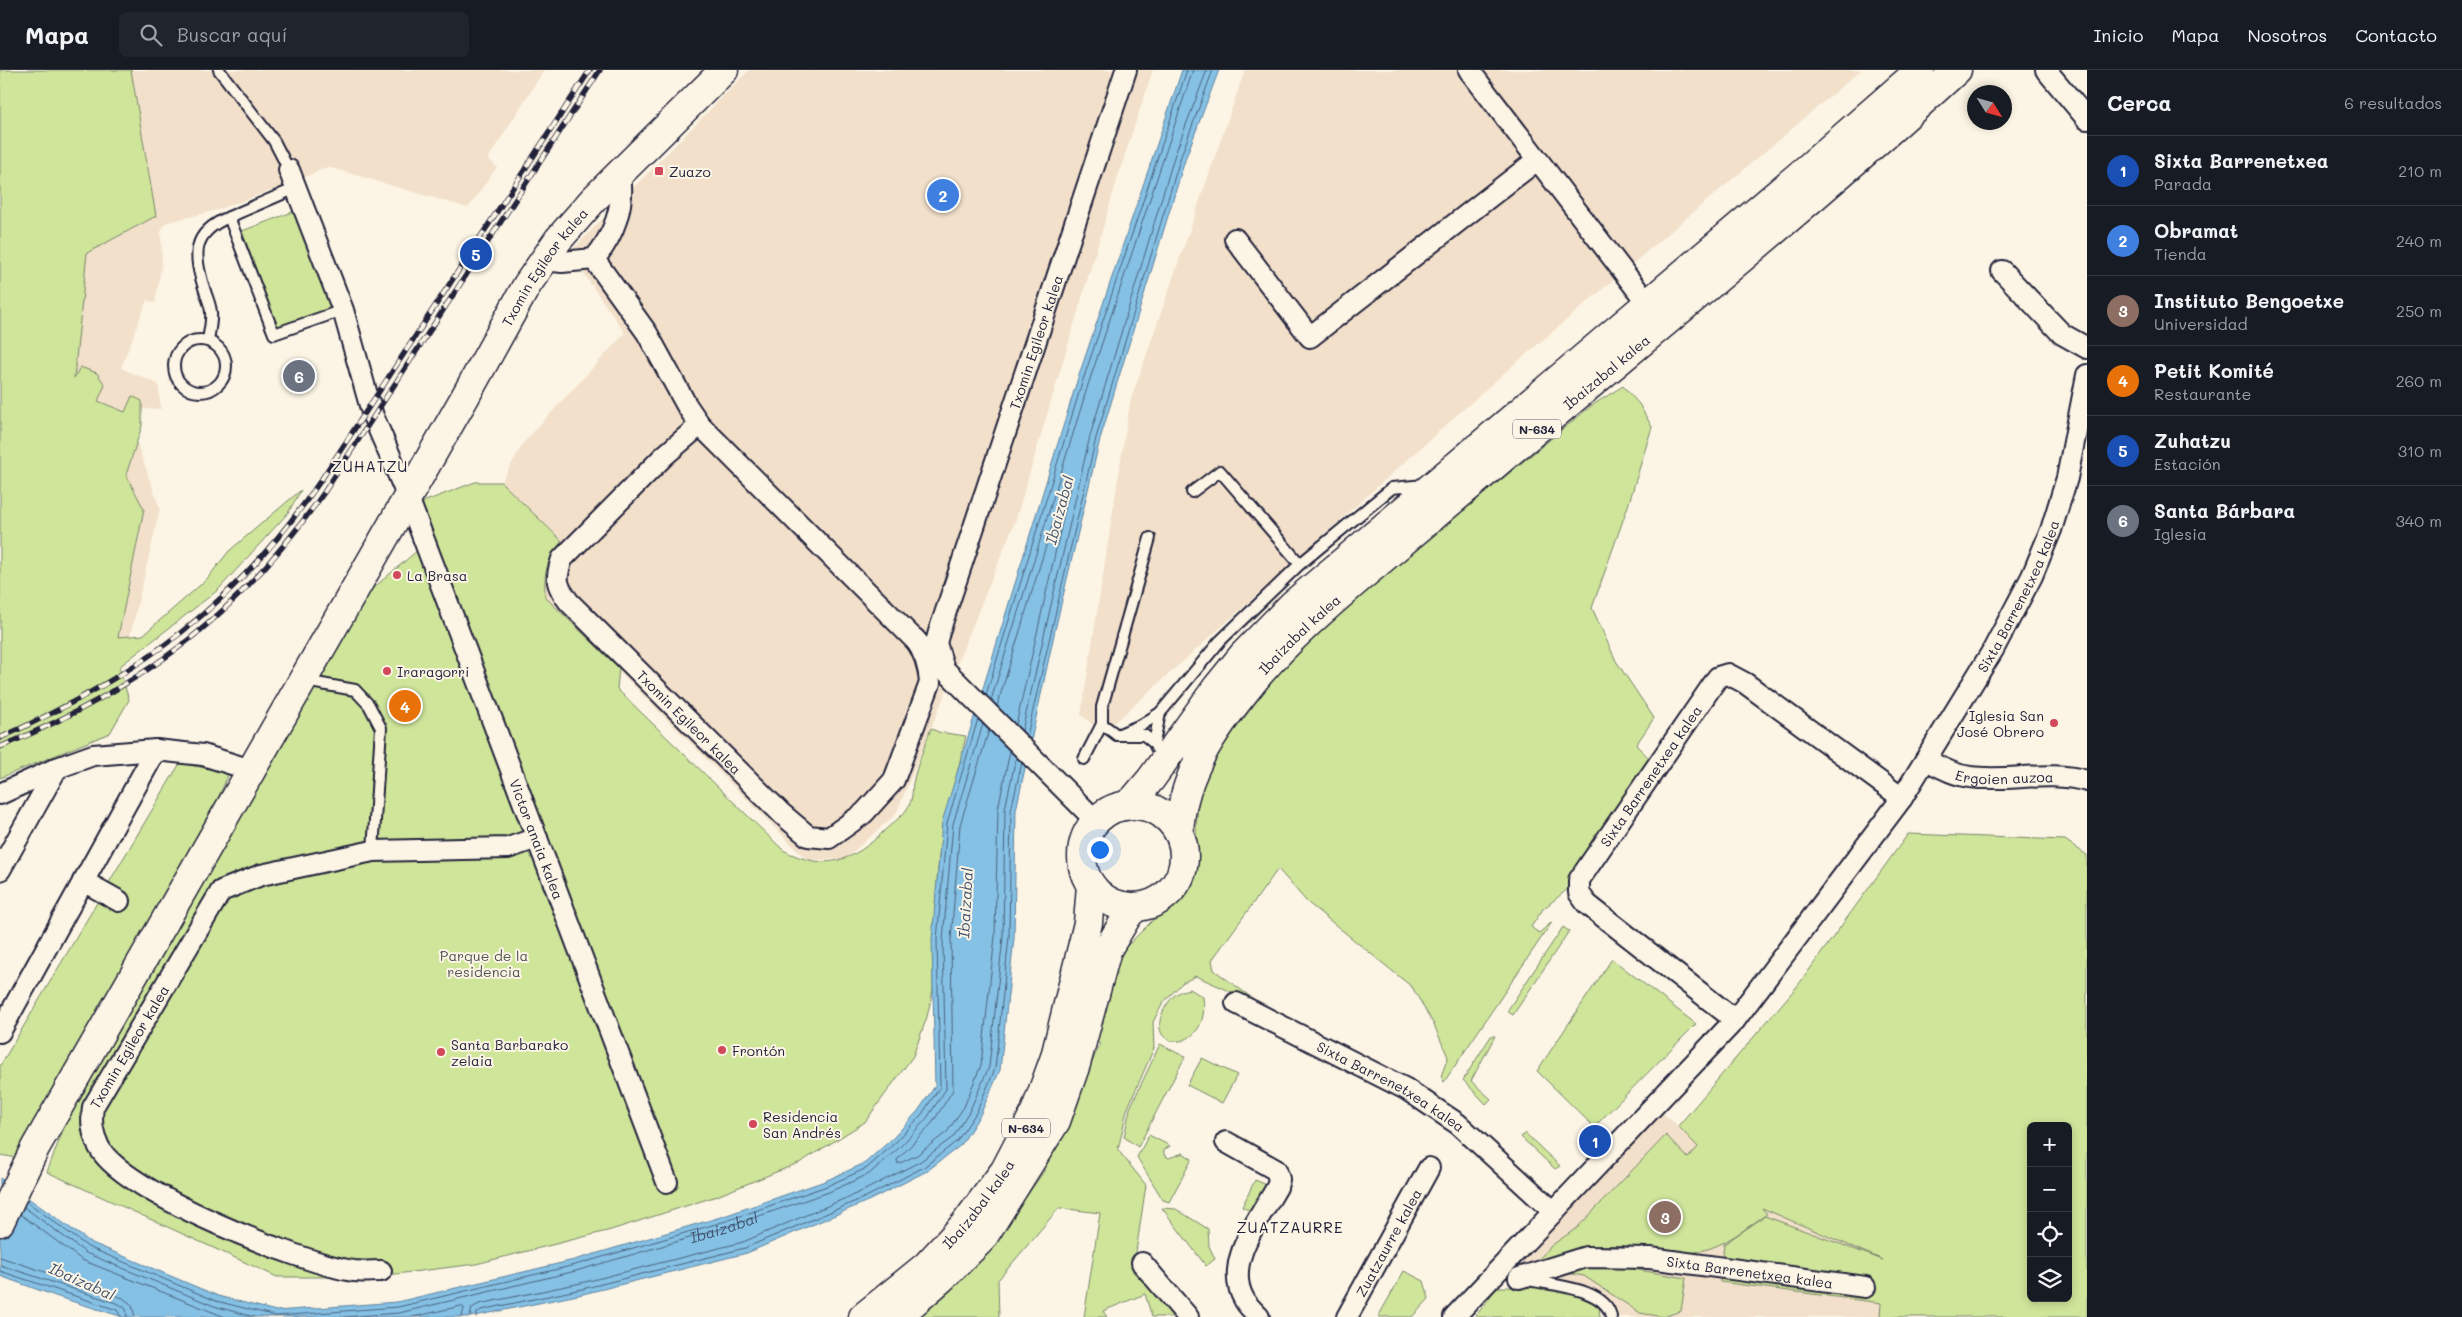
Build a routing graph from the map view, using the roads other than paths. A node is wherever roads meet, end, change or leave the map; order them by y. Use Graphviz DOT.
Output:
graph roads {
  1 [pos="219,70"];
  2 [pos="724,70"];
  3 [pos="1126,70"];
  4 [pos="1469,70"];
  5 [pos="1920,70"];
  6 [pos="1957,70"];
  7 [pos="2046,70"];
  8 [pos="2087,119"];
  9 [pos="1537,160"];
  10 [pos="620,175"];
  11 [pos="293,179"];
  12 [pos="228,217"];
  13 [pos="1234,239"];
  14 [pos="594,258"];
  15 [pos="545,260"];
  16 [pos="2002,271"];
  17 [pos="1648,304"];
  18 [pos="343,310"];
  19 [pos="208,341"];
  20 [pos="2087,348"];
  21 [pos="2087,375"];
  22 [pos="700,425"];
  23 [pos="1433,484"];
  24 [pos="1192,492"];
  25 [pos="408,495"];
  26 [pos="1150,538"];
  27 [pos="1300,564"];
  28 [pos="945,614"];
  29 [pos="919,644"];
  30 [pos="943,667"];
  31 [pos="301,681"];
  32 [pos="930,683"];
  33 [pos="1160,713"];
  34 [pos="1102,724"];
  35 [pos="1116,735"];
  36 [pos="1154,743"];
  37 [pos="156,750"];
  38 [pos="1084,759"];
  39 [pos="1926,760"];
  40 [pos="57,768"];
  41 [pos="251,770"];
  42 [pos="2087,781"];
  43 [pos="0,794"];
  44 [pos="1136,795"];
  45 [pos="1902,798"];
  46 [pos="1097,822"];
  47 [pos="1179,833"];
  48 [pos="537,838"];
  49 [pos="373,851"];
  50 [pos="0,870"];
  51 [pos="83,881"];
  52 [pos="1091,885"];
  53 [pos="119,901"];
  54 [pos="1136,907"];
  55 [pos="1236,1003"];
  56 [pos="1735,1020"];
  57 [pos="0,1032"];
  58 [pos="1226,1142"];
  59 [pos="1429,1168"];
  60 [pos="667,1182"];
  61 [pos="1553,1211"];
  62 [pos="0,1222"];
  63 [pos="1142,1263"];
  64 [pos="381,1271"];
  65 [pos="1495,1272"];
  66 [pos="1519,1278"];
  67 [pos="1865,1287"];
  68 [pos="863,1317"];
  69 [pos="896,1317"];
  70 [pos="1188,1317"];
  71 [pos="1259,1317"];
  72 [pos="1347,1317"];
  73 [pos="1454,1317"];
  74 [pos="1611,1317"];
  1 -- 11 [label="lane"];
  2 -- 10 [label="main road, Txomin Egileor kalea"];
  3 -- 28 [label="street, Txomin Egileor kalea"];
  4 -- 9 [label="street"];
  5 -- 17 [label="main road, Ibaizabal kalea / N-634"];
  6 -- 47 [label="main road, Ibaizabal kalea / N-634"];
  7 -- 8 [label="street"];
  9 -- 13 [label="street"];
  9 -- 17 [label="street"];
  10 -- 14 [label="street"];
  10 -- 15 [label="main road, Txomin Egileor kalea"];
  11 -- 12 [label="lane"];
  11 -- 18 [label="street"];
  12 -- 18 [label="lane"];
  12 -- 19 [label="lane"];
  14 -- 15 [label="street"];
  14 -- 22 [label="street"];
  15 -- 25 [label="main road, Txomin Egileor kalea"];
  16 -- 20 [label="street"];
  17 -- 23 [label="main road, Ibaizabal kalea / N-634"];
  18 -- 25 [label="street"];
  19 -- 19 [label="lane"];
  21 -- 39 [label="street, Sixta Barrenetxea kalea"];
  22 -- 29 [label="street"];
  22 -- 32 [label="street, Txomin Egileor kalea"];
  23 -- 27 [label="lane"];
  23 -- 44 [label="main road, Ibaizabal kalea / N-634"];
  24 -- 27 [label="lane"];
  25 -- 31 [label="main road, Txomin Egileor kalea"];
  25 -- 48 [label="street, Victor anaia kalea"];
  26 -- 34 [label="lane"];
  27 -- 33 [label="lane"];
  28 -- 29 [label="street"];
  28 -- 30 [label="street, Txomin Egileor kalea"];
  29 -- 30 [label="street"];
  29 -- 32 [label="street, Txomin Egileor kalea"];
  30 -- 32 [label="street"];
  30 -- 46 [label="street"];
  31 -- 41 [label="main road, Txomin Egileor kalea"];
  31 -- 49 [label="lane"];
  33 -- 35 [label="lane"];
  33 -- 36 [label="lane"];
  34 -- 35 [label="lane"];
  34 -- 38 [label="lane"];
  35 -- 36 [label="lane"];
  36 -- 44 [label="lane"];
  37 -- 40 [label="street"];
  37 -- 41 [label="street"];
  37 -- 51 [label="street"];
  39 -- 42 [label="street, Ergoien auzoa"];
  39 -- 45 [label="street, Sixta Barrenetxea kalea"];
  40 -- 43 [label="street"];
  40 -- 50 [label="street"];
  41 -- 62 [label="main road, Txomin Egileor kalea"];
  44 -- 46 [label="main road, N-634"];
  44 -- 47 [label="main road"];
  45 -- 56 [label="street, Sixta Barrenetxea kalea"];
  45 -- 56 [label="street, Sixta Barrenetxea kalea"];
  46 -- 52 [label="main road, N-634"];
  47 -- 54 [label="main road, N-634"];
  48 -- 49 [label="street, Txomin Egileor kalea"];
  48 -- 60 [label="street, Victor anaia kalea"];
  49 -- 64 [label="street, Txomin Egileor kalea"];
  51 -- 53 [label="street"];
  51 -- 57 [label="street"];
  52 -- 54 [label="main road, N-634"];
  52 -- 68 [label="main road, Ibaizabal kalea / N-634"];
  54 -- 69 [label="main road, Ibaizabal kalea / N-634"];
  55 -- 61 [label="street, Sixta Barrenetxea kalea"];
  56 -- 61 [label="street, Sixta Barrenetxea kalea"];
  58 -- 71 [label="street"];
  59 -- 72 [label="street, Zuatzaurre kalea"];
  61 -- 65 [label="street, Sixta Barrenetxea kalea"];
  63 -- 70 [label="street"];
  65 -- 66 [label="lane"];
  65 -- 73 [label="street, Sixta Barrenetxea kalea"];
  66 -- 67 [label="street, Sixta Barrenetxea kalea"];
  66 -- 74 [label="lane"];
}
